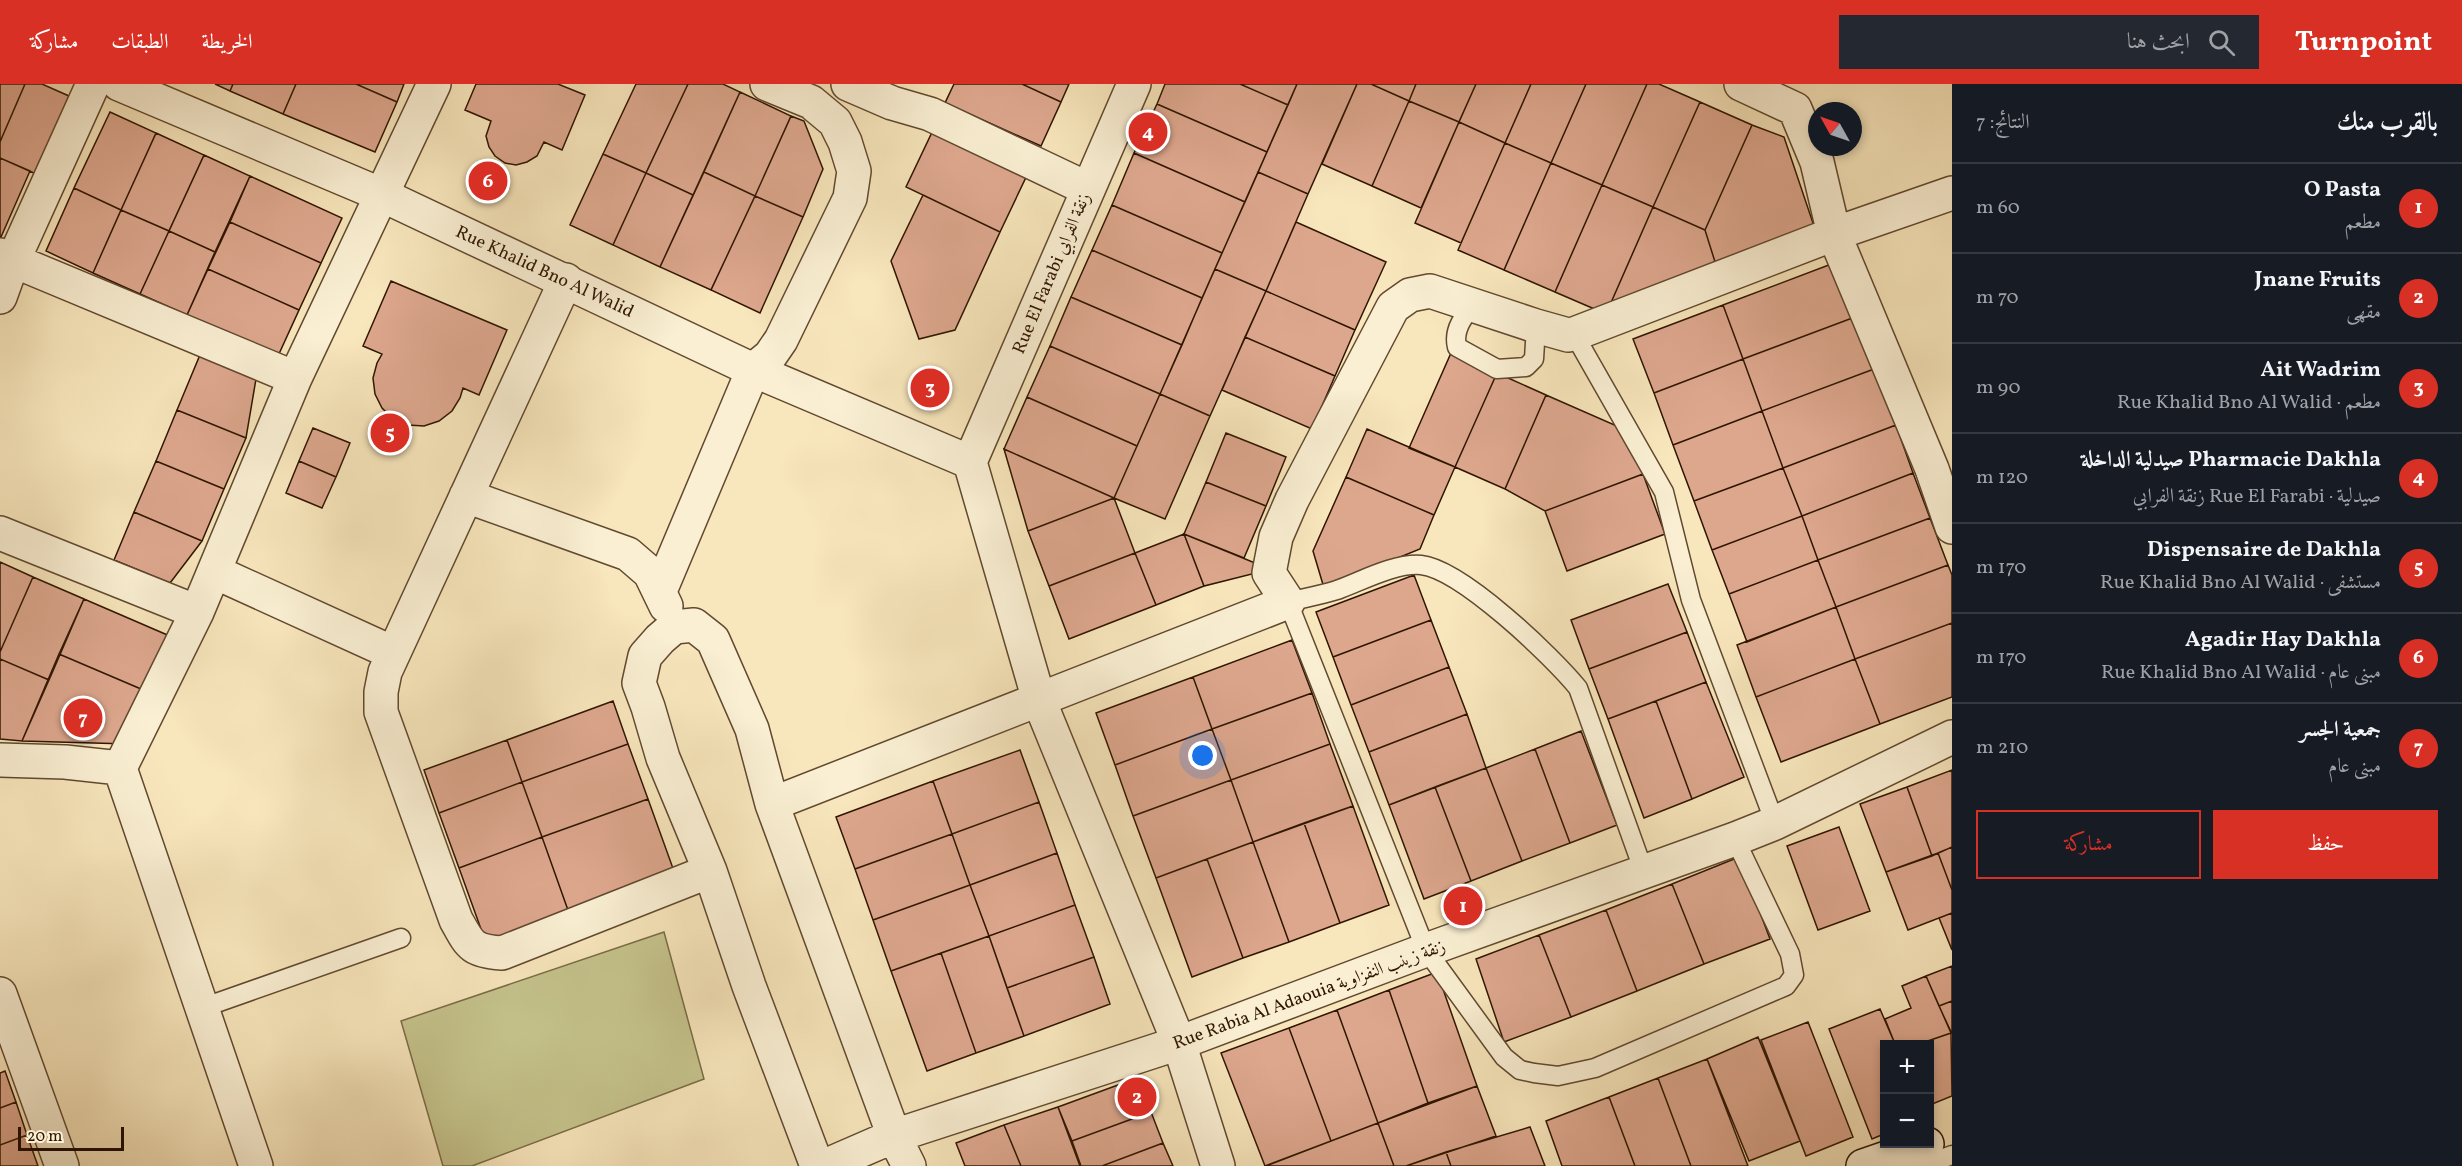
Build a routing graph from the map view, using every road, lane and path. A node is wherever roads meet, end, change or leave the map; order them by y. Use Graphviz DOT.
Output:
graph roads {
  1 [pos="93,84"];
  2 [pos="119,84"];
  3 [pos="434,84"];
  4 [pos="766,84"];
  5 [pos="848,84"];
  6 [pos="1134,84"];
  7 [pos="1741,84"];
  8 [pos="818,93"];
  9 [pos="1800,96"];
  10 [pos="1088,189"];
  11 [pos="1952,193"];
  12 [pos="382,195"];
  13 [pos="1834,234"];
  14 [pos="7,258"];
  15 [pos="566,280"];
  16 [pos="0,297"];
  17 [pos="1474,305"];
  18 [pos="1536,326"];
  19 [pos="1574,334"];
  20 [pos="753,370"];
  21 [pos="295,378"];
  22 [pos="970,462"];
  23 [pos="466,496"];
  24 [pos="1952,527"];
  25 [pos="0,533"];
  26 [pos="215,572"];
  27 [pos="660,591"];
  28 [pos="1288,602"];
  29 [pos="197,612"];
  30 [pos="674,627"];
  31 [pos="393,653"];
  32 [pos="1039,700"];
  33 [pos="1952,737"];
  34 [pos="0,760"];
  35 [pos="120,768"];
  36 [pos="772,804"];
  37 [pos="1775,824"];
  38 [pos="1735,840"];
  39 [pos="710,871"];
  40 [pos="1644,872"];
  41 [pos="401,938"];
  42 [pos="1426,950"];
  43 [pos="0,994"];
  44 [pos="202,1008"];
  45 [pos="1179,1043"];
  46 [pos="1952,1135"];
  47 [pos="894,1136"];
  48 [pos="1934,1141"];
  49 [pos="1914,1148"];
  50 [pos="1952,1155"];
  51 [pos="62,1166"];
  52 [pos="255,1166"];
  53 [pos="817,1166"];
  54 [pos="825,1166"];
  55 [pos="909,1166"];
  56 [pos="1218,1166"];
  57 [pos="1863,1166"];
  58 [pos="1922,1166"];
  1 -- 14 [label="street"];
  2 -- 12 [label="street, Rue Khalid Bno Al Walid"];
  3 -- 12 [label="street"];
  4 -- 8 [label="street"];
  5 -- 10 [label="street"];
  6 -- 10 [label="street, Rue El Farabi زنقة الفرابي"];
  7 -- 9 [label="street"];
  8 -- 20 [label="street"];
  9 -- 13 [label="street"];
  10 -- 22 [label="street, Rue El Farabi زنقة الفرابي"];
  11 -- 13 [label="street"];
  12 -- 15 [label="street, Rue Khalid Bno Al Walid"];
  12 -- 21 [label="street"];
  13 -- 19 [label="street"];
  13 -- 24 [label="street"];
  14 -- 16 [label="street"];
  14 -- 21 [label="street"];
  15 -- 20 [label="street, Rue Khalid Bno Al Walid"];
  15 -- 23 [label="street"];
  17 -- 18 [label="street"];
  17 -- 18 [label="lane"];
  17 -- 28 [label="street"];
  18 -- 19 [label="street"];
  19 -- 37 [label="lane"];
  20 -- 22 [label="street, Rue Khalid Bno Al Walid"];
  20 -- 27 [label="street"];
  21 -- 26 [label="street"];
  22 -- 32 [label="street"];
  23 -- 27 [label="street"];
  23 -- 31 [label="street"];
  25 -- 29 [label="street"];
  26 -- 29 [label="street"];
  26 -- 31 [label="street"];
  27 -- 30 [label="street"];
  28 -- 32 [label="street"];
  28 -- 40 [label="lane"];
  28 -- 42 [label="lane"];
  29 -- 35 [label="street"];
  30 -- 36 [label="street"];
  30 -- 39 [label="street"];
  31 -- 39 [label="street"];
  32 -- 36 [label="street"];
  32 -- 45 [label="street"];
  33 -- 37 [label="street, Rue Rabia Al Adaouia زنقة زينب النفزاوية"];
  34 -- 35 [label="street"];
  35 -- 44 [label="street"];
  36 -- 47 [label="street"];
  37 -- 38 [label="street, Rue Rabia Al Adaouia زنقة زينب النفزاوية"];
  38 -- 40 [label="street, Rue Rabia Al Adaouia زنقة زينب النفزاوية"];
  38 -- 42 [label="lane"];
  39 -- 53 [label="street"];
  40 -- 42 [label="street, Rue Rabia Al Adaouia زنقة زينب النفزاوية"];
  41 -- 44 [label="lane"];
  42 -- 45 [label="street, Rue Rabia Al Adaouia زنقة زينب النفزاوية"];
  43 -- 51 [label="street"];
  44 -- 52 [label="street"];
  45 -- 47 [label="street, Rue Rabia Al Adaouia زنقة زينب النفزاوية"];
  45 -- 56 [label="street"];
  46 -- 48 [label="street"];
  47 -- 54 [label="street, Rue Rabia Al Adaouia زنقة زينب النفزاوية"];
  47 -- 55 [label="street"];
  49 -- 57 [label="street"];
  50 -- 58 [label="lane"];
}
